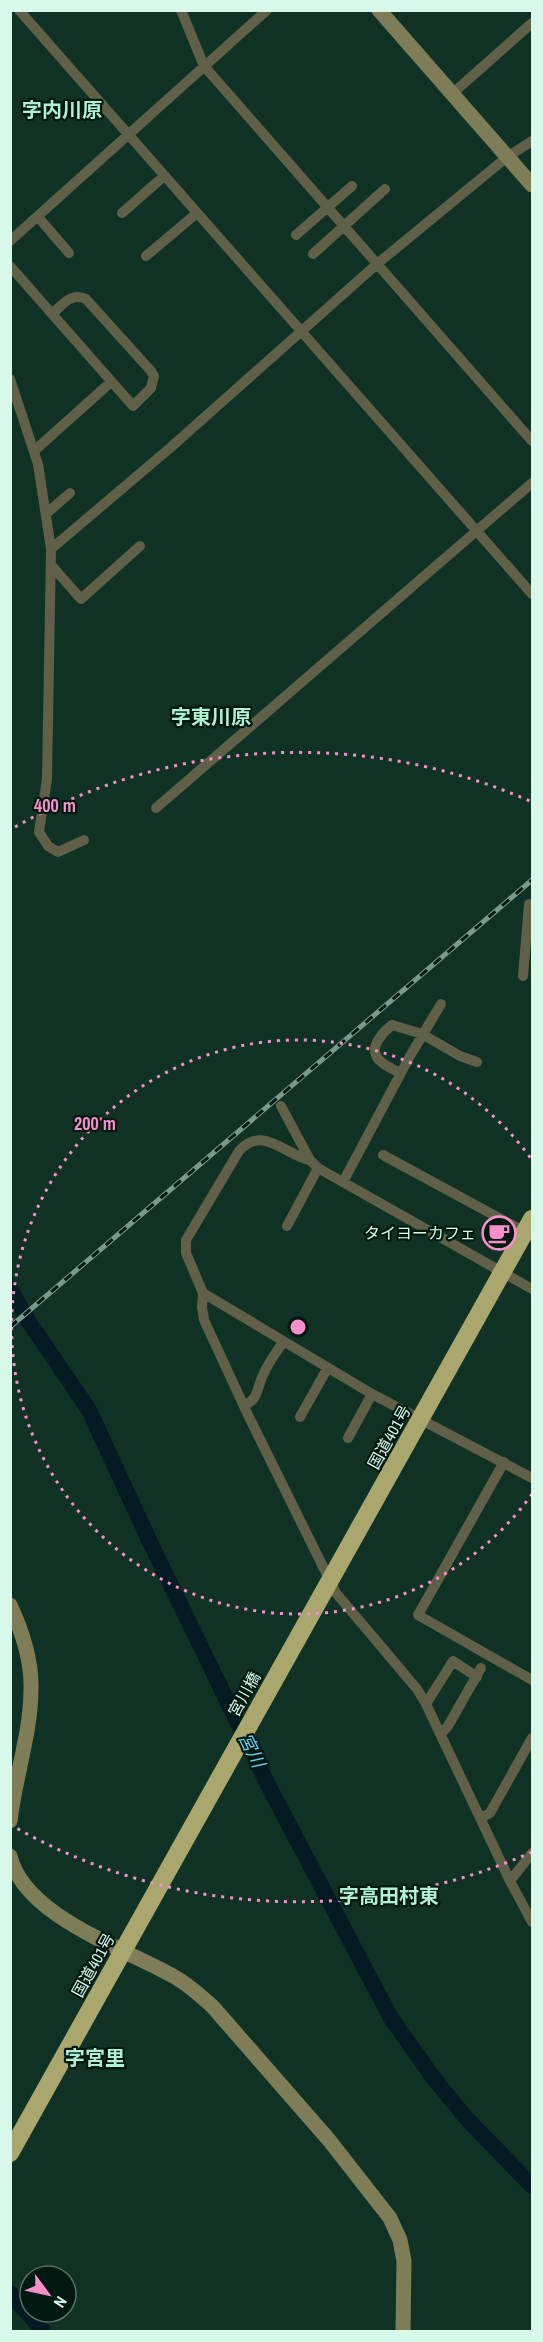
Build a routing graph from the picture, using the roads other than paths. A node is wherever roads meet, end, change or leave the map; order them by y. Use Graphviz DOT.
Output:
graph roads {
  1 [pos="19,10"];
  2 [pos="181,10"];
  3 [pos="267,10"];
  4 [pos="379,10"];
  5 [pos="532,23"];
  6 [pos="204,66"];
  7 [pos="452,94"];
  8 [pos="128,134"];
  9 [pos="532,141"];
  10 [pos="507,157"];
  11 [pos="164,176"];
  12 [pos="532,185"];
  13 [pos="352,186"];
  14 [pos="386,189"];
  15 [pos="328,207"];
  16 [pos="123,213"];
  17 [pos="197,213"];
  18 [pos="38,217"];
  19 [pos="344,226"];
  20 [pos="296,235"];
  21 [pos="10,241"];
  22 [pos="69,253"];
  23 [pos="313,254"];
  24 [pos="146,256"];
  25 [pos="377,264"];
  26 [pos="10,266"];
  27 [pos="53,313"];
  28 [pos="301,331"];
  29 [pos="10,379"];
  30 [pos="111,382"];
  31 [pos="532,441"];
  32 [pos="34,451"];
  33 [pos="532,483"];
  34 [pos="70,493"];
  35 [pos="47,513"];
  36 [pos="476,532"];
  37 [pos="140,546"];
  38 [pos="51,549"];
  39 [pos="51,565"];
  40 [pos="532,594"];
  41 [pos="156,808"];
  42 [pos="84,840"];
  43 [pos="532,905"];
  44 [pos="529,962"];
  45 [pos="523,976"];
  46 [pos="441,1004"];
  47 [pos="422,1034"];
  48 [pos="477,1062"];
  49 [pos="400,1073"];
  50 [pos="281,1106"];
  51 [pos="384,1155"];
  52 [pos="314,1164"];
  53 [pos="343,1182"];
  54 [pos="287,1226"];
  55 [pos="529,1226"];
  56 [pos="502,1273"];
  57 [pos="532,1289"];
  58 [pos="203,1293"];
  59 [pos="283,1342"];
  60 [pos="327,1369"];
  61 [pos="372,1395"];
  62 [pos="244,1405"];
  63 [pos="300,1417"];
  64 [pos="421,1421"];
  65 [pos="348,1438"];
  66 [pos="504,1462"];
  67 [pos="532,1478"];
  68 [pos="330,1581"];
  69 [pos="10,1605"];
  70 [pos="277,1674"];
  71 [pos="532,1680"];
  72 [pos="426,1704"];
  73 [pos="441,1734"];
  74 [pos="532,1738"];
  75 [pos="15,1770"];
  76 [pos="209,1796"];
  77 [pos="482,1818"];
  78 [pos="10,1821"];
  79 [pos="532,1853"];
  80 [pos="10,1856"];
  81 [pos="510,1881"];
  82 [pos="532,1922"];
  83 [pos="123,1951"];
  84 [pos="15,2132"];
  85 [pos="10,2153"];
  86 [pos="403,2331"];
  1 -- 8 [label="street"];
  2 -- 6 [label="street"];
  3 -- 6 [label="street"];
  4 -- 7 [label="street"];
  5 -- 7 [label="street"];
  6 -- 8 [label="street"];
  6 -- 15 [label="street"];
  7 -- 10 [label="street"];
  8 -- 11 [label="street"];
  8 -- 18 [label="street"];
  9 -- 10 [label="street"];
  10 -- 12 [label="street"];
  10 -- 25 [label="street"];
  11 -- 16 [label="street"];
  11 -- 17 [label="street"];
  13 -- 15 [label="street"];
  14 -- 19 [label="street"];
  15 -- 19 [label="street"];
  15 -- 20 [label="street"];
  17 -- 24 [label="street"];
  17 -- 28 [label="street"];
  18 -- 21 [label="street"];
  18 -- 22 [label="street"];
  19 -- 23 [label="street"];
  19 -- 25 [label="street"];
  25 -- 28 [label="street"];
  25 -- 31 [label="street"];
  26 -- 27 [label="street"];
  27 -- 30 [label="street"];
  27 -- 30 [label="street"];
  28 -- 36 [label="street"];
  28 -- 38 [label="street"];
  29 -- 32 [label="street"];
  30 -- 32 [label="street"];
  32 -- 35 [label="street"];
  33 -- 36 [label="street"];
  34 -- 35 [label="street"];
  35 -- 38 [label="street"];
  36 -- 40 [label="street"];
  36 -- 41 [label="street"];
  37 -- 39 [label="street"];
  38 -- 39 [label="street"];
  39 -- 42 [label="street"];
  43 -- 44 [label="street"];
  44 -- 45 [label="street"];
  46 -- 47 [label="street"];
  47 -- 48 [label="street"];
  47 -- 49 [label="street"];
  47 -- 49 [label="street"];
  49 -- 53 [label="street"];
  50 -- 52 [label="street"];
  51 -- 55 [label="street"];
  52 -- 53 [label="street"];
  52 -- 54 [label="street"];
  52 -- 58 [label="street"];
  53 -- 56 [label="street"];
  55 -- 56 [label="highway, 国道401号"];
  56 -- 57 [label="street"];
  56 -- 64 [label="highway, 国道401号"];
  58 -- 59 [label="street"];
  58 -- 62 [label="street"];
  59 -- 60 [label="street"];
  59 -- 62 [label="street"];
  60 -- 61 [label="street"];
  60 -- 63 [label="street"];
  61 -- 64 [label="street"];
  61 -- 65 [label="street"];
  62 -- 68 [label="street"];
  64 -- 66 [label="street"];
  64 -- 68 [label="highway, 国道401号"];
  66 -- 67 [label="street"];
  66 -- 71 [label="street"];
  68 -- 70 [label="highway, 国道401号"];
  68 -- 72 [label="street"];
  69 -- 75 [label="street"];
  70 -- 76 [label="highway, 宮川橋"];
  72 -- 73 [label="street"];
  72 -- 73 [label="street"];
  73 -- 77 [label="street"];
  74 -- 77 [label="street"];
  75 -- 78 [label="street"];
  76 -- 83 [label="highway, 国道401号"];
  77 -- 81 [label="street"];
  79 -- 81 [label="street"];
  80 -- 83 [label="street"];
  81 -- 82 [label="street"];
  83 -- 84 [label="highway, 国道401号"];
  83 -- 86 [label="street"];
  84 -- 85 [label="highway, 国道401号"];
}
